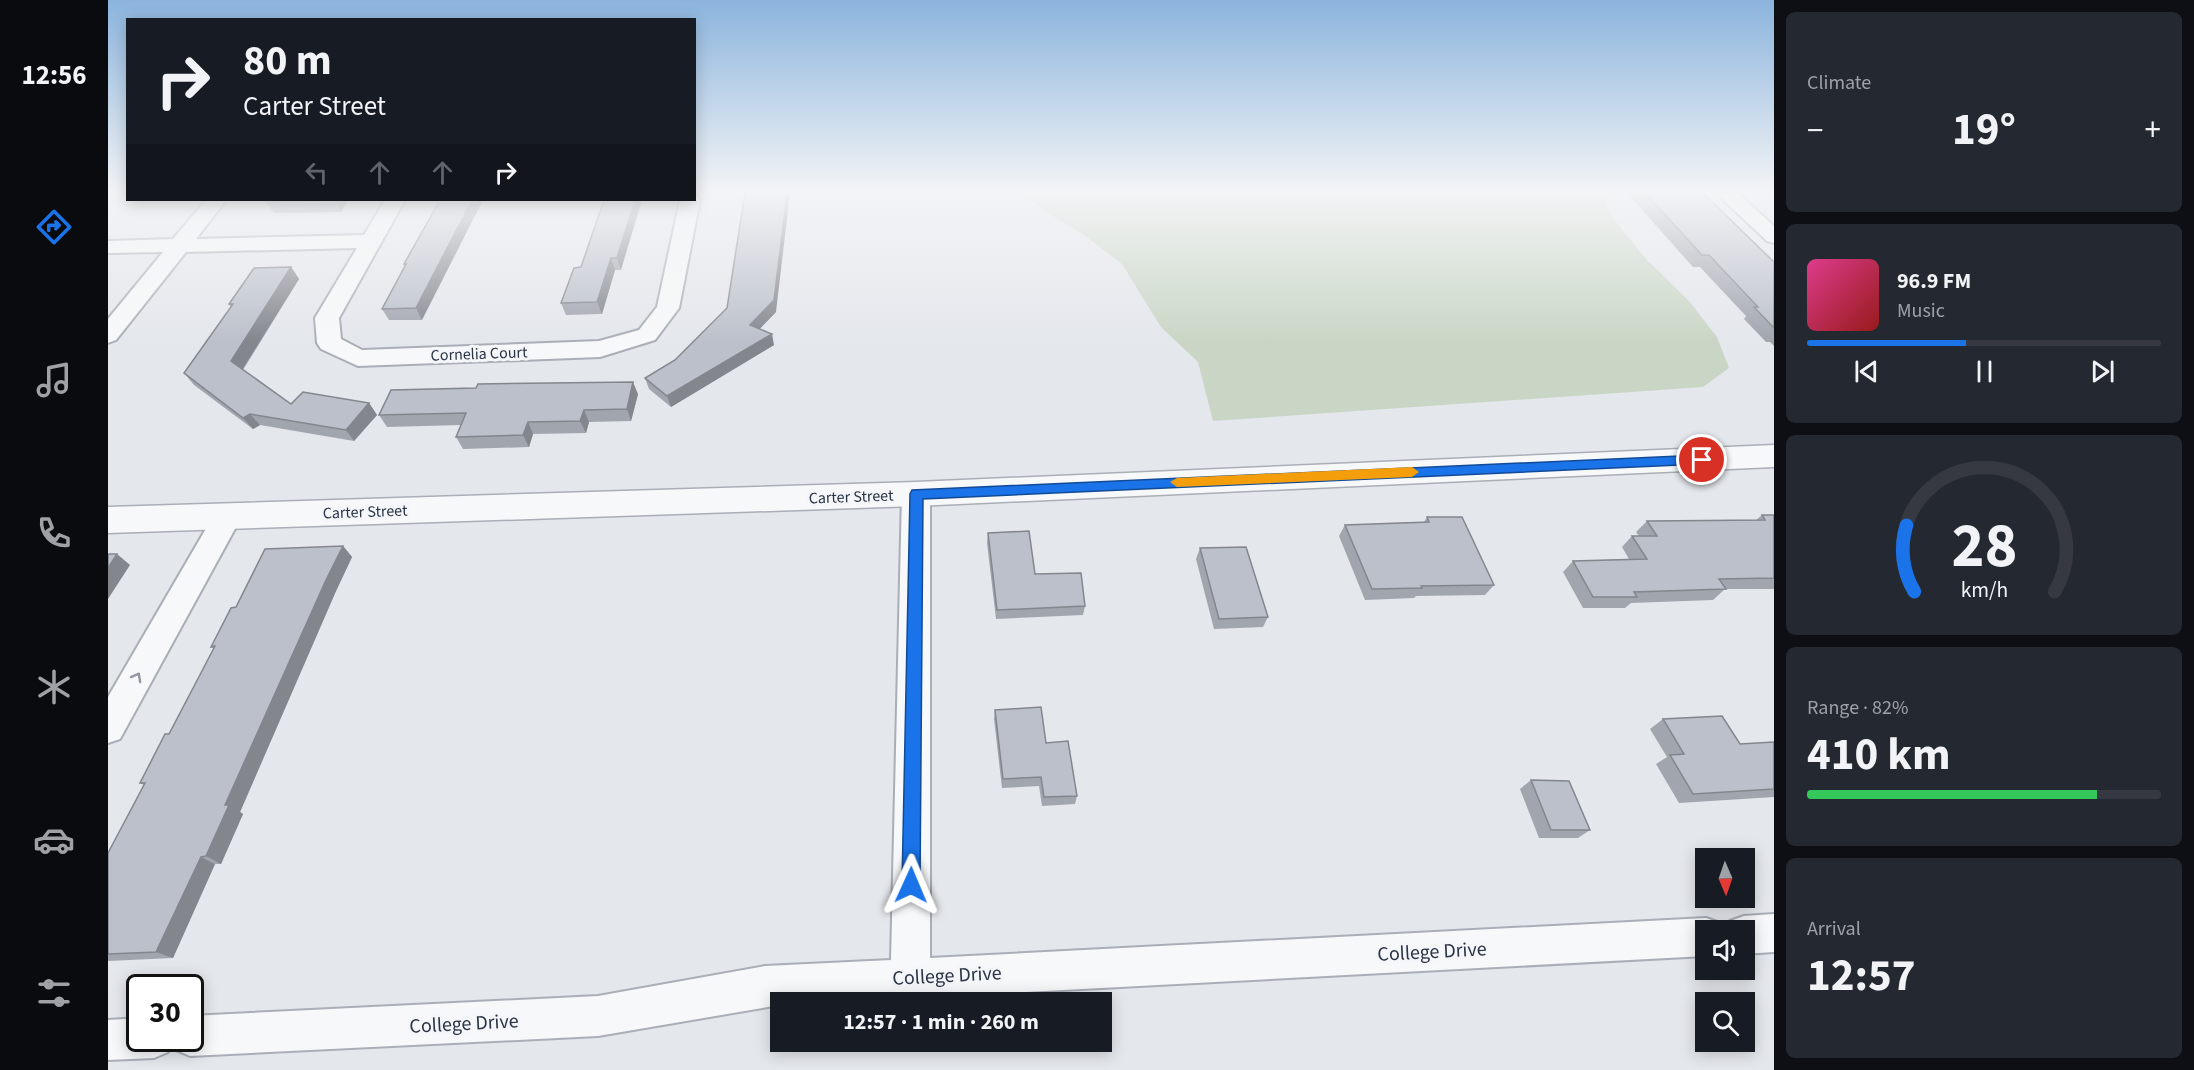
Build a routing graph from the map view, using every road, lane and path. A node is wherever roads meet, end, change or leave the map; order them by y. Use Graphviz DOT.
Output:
graph roads {
  1 [pos="249,243"];
  2 [pos="369,243"];
  3 [pos="681,243"];
  4 [pos="182,244"];
  5 [pos="108,247"];
  6 [pos="108,335"];
  7 [pos="1774,456"];
  8 [pos="916,494"];
  9 [pos="228,516"];
  10 [pos="108,520"];
  11 [pos="108,728"];
  12 [pos="1774,933"];
  13 [pos="1755,934"];
  14 [pos="1695,938"];
  15 [pos="910,977"];
  16 [pos="204,1035"];
  17 [pos="126,1039"];
  18 [pos="108,1040"];
  1 -- 4 [label="street"];
  2 -- 3 [label="street, Cornelia Court"];
  4 -- 5 [label="street"];
  4 -- 6 [label="street"];
  7 -- 8 [label="street, Carter Street"];
  8 -- 9 [label="street, Carter Street"];
  8 -- 15 [label="street"];
  9 -- 10 [label="street, Carter Street"];
  11 -- 9 [label="street, one-way"];
  12 -- 13 [label="street"];
  14 -- 15 [label="street, College Drive"];
  15 -- 16 [label="street, College Drive"];
  17 -- 18 [label="street"];
}
